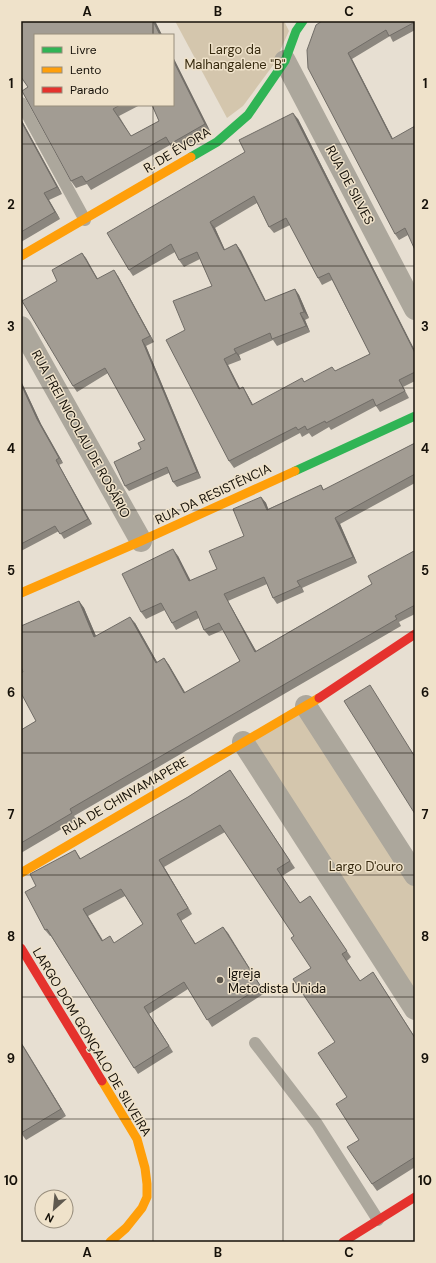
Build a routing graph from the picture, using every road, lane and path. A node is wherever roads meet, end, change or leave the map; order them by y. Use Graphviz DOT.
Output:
graph roads {
  1 [pos="297,24"];
  2 [pos="285,61"];
  3 [pos="21,103"];
  4 [pos="86,220"];
  5 [pos="21,256"];
  6 [pos="415,310"];
  7 [pos="21,327"];
  8 [pos="415,416"];
  9 [pos="141,541"];
  10 [pos="21,594"];
  11 [pos="415,634"];
  12 [pos="306,706"];
  13 [pos="243,742"];
  14 [pos="21,872"];
  15 [pos="415,875"];
  16 [pos="21,948"];
  17 [pos="415,1009"];
  18 [pos="255,1043"];
  19 [pos="415,1197"];
  20 [pos="378,1220"];
  21 [pos="110,1242"];
  22 [pos="343,1242"];
  1 -- 2 [label="street, R. DE ÉVORA"];
  2 -- 4 [label="street, R. DE ÉVORA"];
  2 -- 6 [label="street, RUA DE SILVES"];
  3 -- 4 [label="lane"];
  4 -- 5 [label="street, R. DE ÉVORA"];
  7 -- 9 [label="street, RUA FREI NICOLAU DE ROSÁRIO"];
  8 -- 9 [label="street, RUA DA RESISTÊNCIA"];
  9 -- 10 [label="street, RUA DA RESISTÊNCIA"];
  11 -- 12 [label="street"];
  12 -- 13 [label="street, RUA DE CHINYAMAPERE"];
  12 -- 15 [label="street"];
  13 -- 14 [label="street, RUA DE CHINYAMAPERE"];
  13 -- 17 [label="street"];
  16 -- 21 [label="street, LARGO DOM GONÇALO DE SILVEIRA"];
  18 -- 20 [label="lane"];
  19 -- 20 [label="street"];
  20 -- 22 [label="street"];
}
